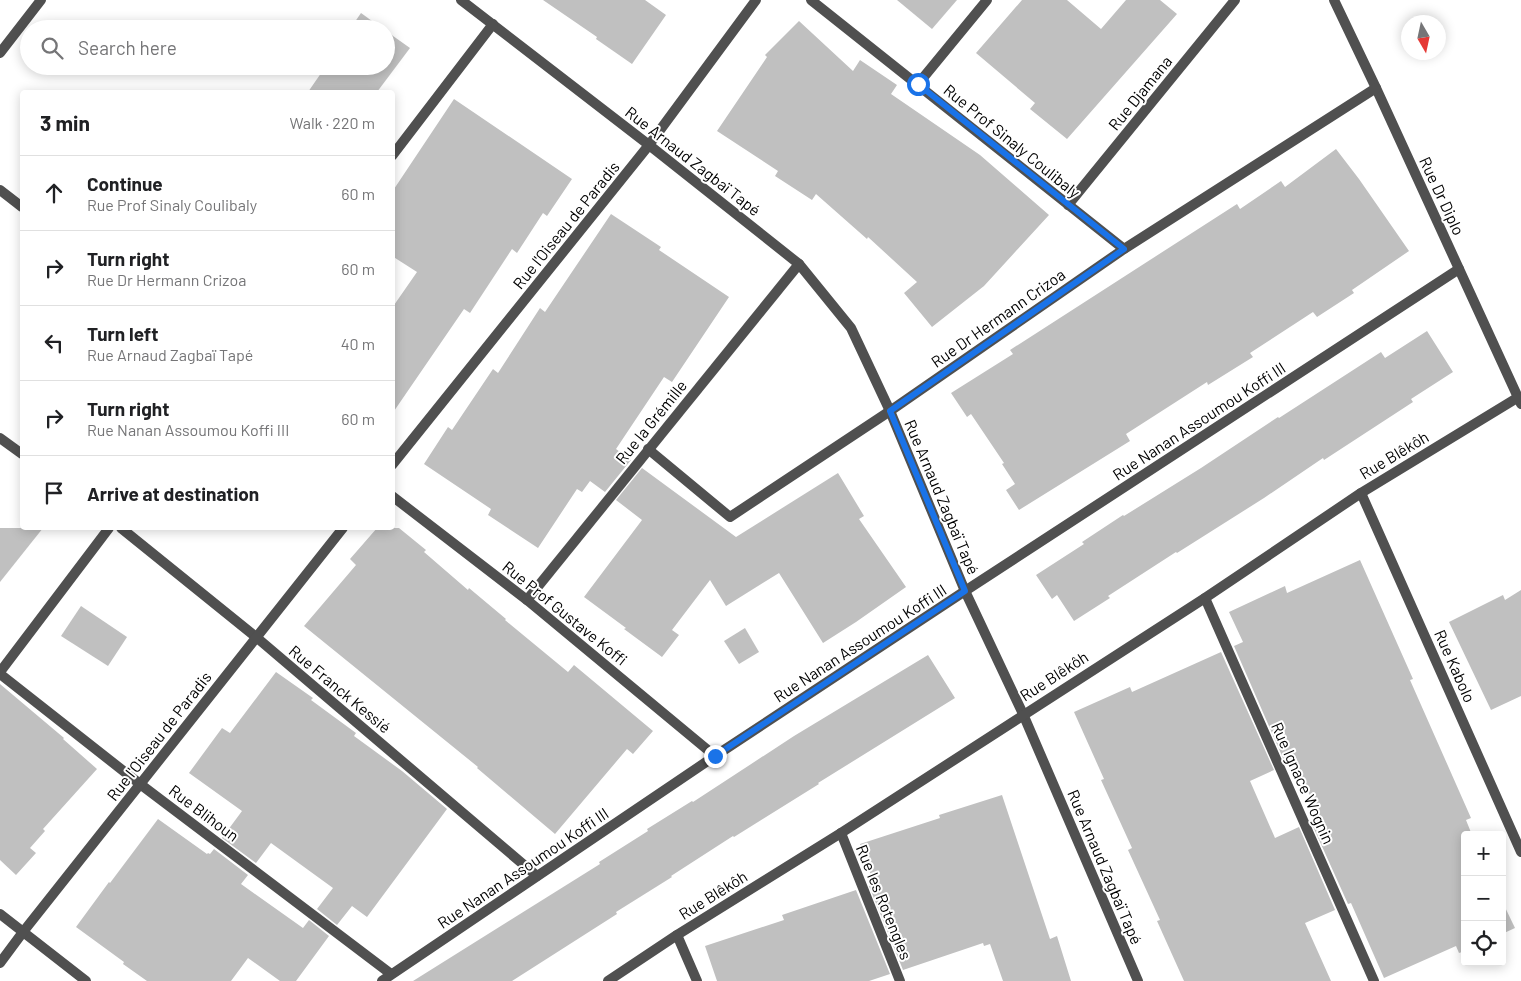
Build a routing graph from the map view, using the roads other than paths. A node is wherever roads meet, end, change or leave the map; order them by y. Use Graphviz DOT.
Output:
graph roads {
  1 [pos="41,0"];
  2 [pos="461,0"];
  3 [pos="756,0"];
  4 [pos="811,0"];
  5 [pos="987,0"];
  6 [pos="1235,0"];
  7 [pos="1334,0"];
  8 [pos="26,20"];
  9 [pos="493,24"];
  10 [pos="20,27"];
  11 [pos="0,53"];
  12 [pos="918,84"];
  13 [pos="1376,88"];
  14 [pos="649,145"];
  15 [pos="395,152"];
  16 [pos="0,190"];
  17 [pos="20,205"];
  18 [pos="1068,205"];
  19 [pos="1124,249"];
  20 [pos="799,264"];
  21 [pos="1459,269"];
  22 [pos="1519,401"];
  23 [pos="890,411"];
  24 [pos="0,438"];
  25 [pos="648,449"];
  26 [pos="20,453"];
  27 [pos="395,461"];
  28 [pos="1362,493"];
  29 [pos="395,498"];
  30 [pos="107,530"];
  31 [pos="123,530"];
  32 [pos="340,530"];
  33 [pos="965,591"];
  34 [pos="1205,598"];
  35 [pos="527,600"];
  36 [pos="256,637"];
  37 [pos="0,673"];
  38 [pos="1023,714"];
  39 [pos="715,756"];
  40 [pos="140,784"];
  41 [pos="840,833"];
  42 [pos="1521,852"];
  43 [pos="538,876"];
  44 [pos="0,914"];
  45 [pos="23,932"];
  46 [pos="677,935"];
  47 [pos="0,963"];
  48 [pos="391,974"];
  49 [pos="86,981"];
  50 [pos="382,981"];
  51 [pos="608,981"];
  52 [pos="697,981"];
  53 [pos="900,981"];
  54 [pos="1138,981"];
  55 [pos="1374,981"];
  1 -- 8 [label="street"];
  2 -- 9 [label="street, Rue Arnaud Zagbaï Tapé"];
  3 -- 14 [label="street, Rue l'Oiseau de Paradis"];
  4 -- 12 [label="street, Rue Prof Sinaly Coulibaly"];
  5 -- 12 [label="street"];
  6 -- 18 [label="street, Rue Djamana"];
  7 -- 13 [label="street, Rue Dr Diplo"];
  9 -- 14 [label="street, Rue Arnaud Zagbaï Tapé"];
  9 -- 15 [label="street"];
  10 -- 11 [label="street"];
  12 -- 18 [label="street, Rue Prof Sinaly Coulibaly"];
  13 -- 19 [label="street, Rue Dr Hermann Crizoa"];
  13 -- 21 [label="street, Rue Dr Diplo"];
  14 -- 20 [label="street, Rue Arnaud Zagbaï Tapé"];
  14 -- 27 [label="street, Rue l'Oiseau de Paradis"];
  16 -- 17 [label="street"];
  18 -- 19 [label="street, Rue Prof Sinaly Coulibaly"];
  19 -- 23 [label="street, Rue Dr Hermann Crizoa"];
  20 -- 23 [label="street, Rue Arnaud Zagbaï Tapé"];
  20 -- 25 [label="street, Rue la Grémille"];
  21 -- 22 [label="street, Rue Dr Diplo"];
  21 -- 33 [label="street, Rue Nanan Assoumou Koffi III"];
  22 -- 28 [label="street, Rue Blêkôh"];
  23 -- 25 [label="street, Rue Dr Hermann Crizoa"];
  23 -- 33 [label="street, Rue Arnaud Zagbaï Tapé"];
  24 -- 26 [label="street"];
  25 -- 35 [label="street, Rue la Grémille"];
  28 -- 34 [label="street, Rue Blêkôh"];
  28 -- 42 [label="street, Rue Kabolo"];
  29 -- 35 [label="street, Rue Prof Gustave Koffi"];
  30 -- 37 [label="street"];
  31 -- 36 [label="street, Rue Franck Kessié"];
  32 -- 36 [label="street, Rue l'Oiseau de Paradis"];
  33 -- 38 [label="street, Rue Arnaud Zagbaï Tapé"];
  33 -- 39 [label="street, Rue Nanan Assoumou Koffi III"];
  34 -- 38 [label="street, Rue Blêkôh"];
  34 -- 55 [label="street, Rue Ignace Wognin"];
  35 -- 39 [label="street, Rue Prof Gustave Koffi"];
  36 -- 40 [label="street, Rue l'Oiseau de Paradis"];
  36 -- 43 [label="street, Rue Franck Kessié"];
  37 -- 40 [label="street, Rue Blihoun"];
  38 -- 41 [label="street, Rue Blêkôh"];
  38 -- 54 [label="street, Rue Arnaud Zagbaï Tapé"];
  39 -- 43 [label="street, Rue Nanan Assoumou Koffi III"];
  40 -- 45 [label="street, Rue l'Oiseau de Paradis"];
  40 -- 48 [label="street, Rue Blihoun"];
  41 -- 46 [label="street, Rue Blêkôh"];
  41 -- 53 [label="street, Rue les Rotengles"];
  43 -- 48 [label="street, Rue Nanan Assoumou Koffi III"];
  44 -- 45 [label="street"];
  45 -- 47 [label="street, Rue l'Oiseau de Paradis"];
  45 -- 49 [label="street"];
  46 -- 51 [label="street, Rue Blêkôh"];
  46 -- 52 [label="street"];
  48 -- 50 [label="street, Rue Nanan Assoumou Koffi III"];
}
